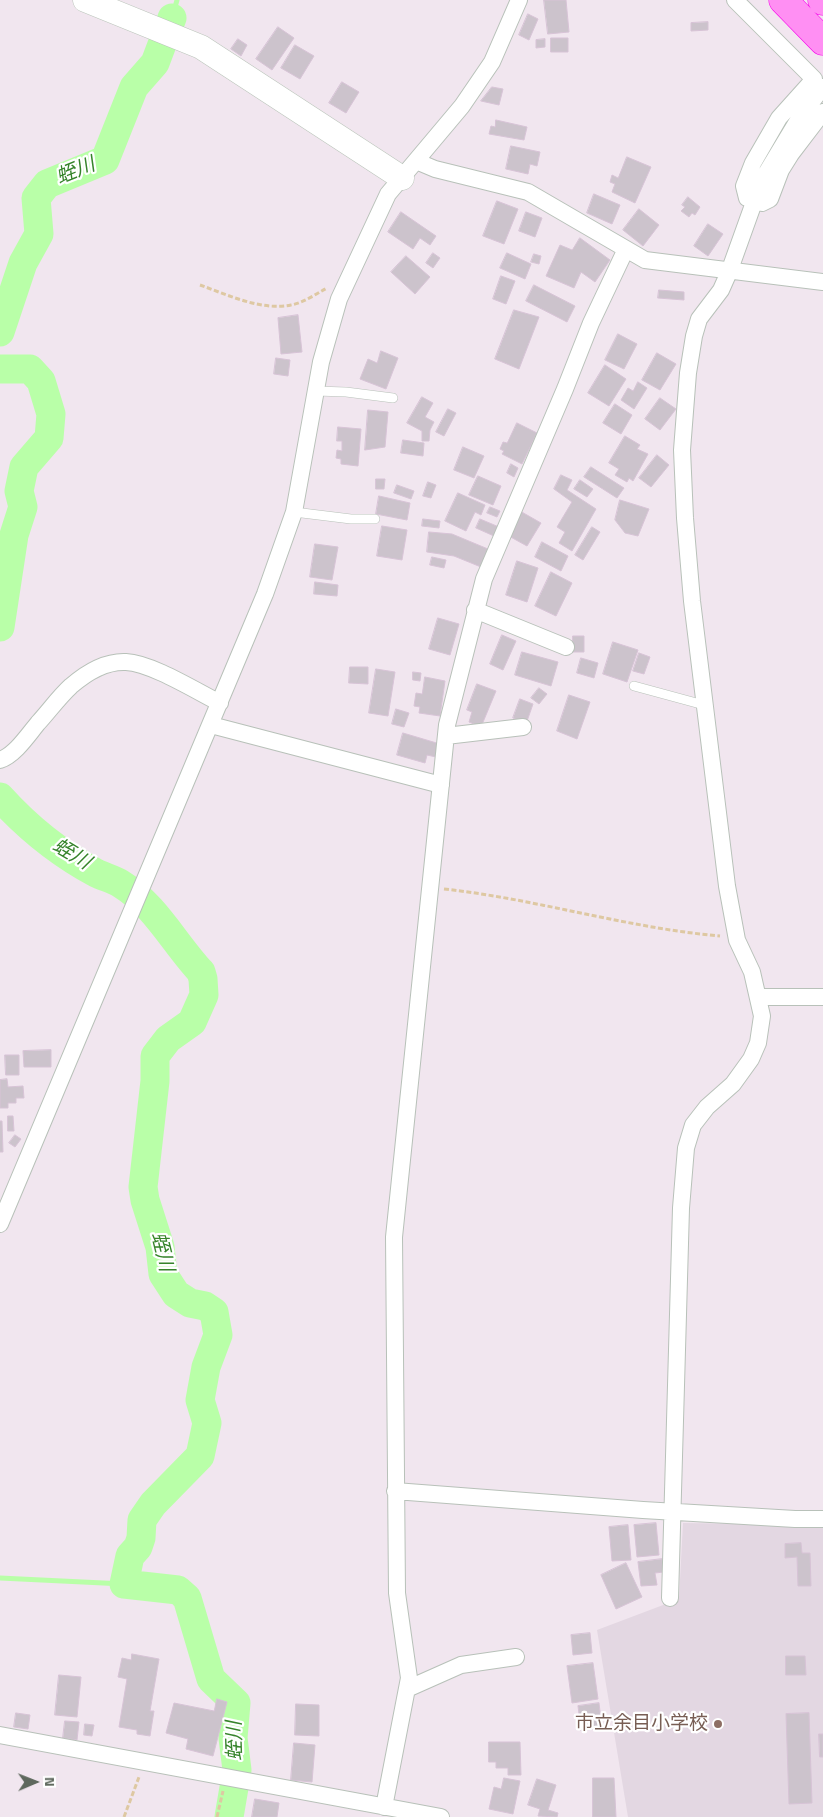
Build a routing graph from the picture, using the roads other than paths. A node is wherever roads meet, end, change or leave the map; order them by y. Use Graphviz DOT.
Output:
graph roads {
  1 [pos="85,0"];
  2 [pos="519,0"];
  3 [pos="734,0"];
  4 [pos="783,0"];
  5 [pos="823,42"];
  6 [pos="823,87"];
  7 [pos="823,112"];
  8 [pos="409,170"];
  9 [pos="754,202"];
  10 [pos="626,249"];
  11 [pos="730,272"];
  12 [pos="823,282"];
  13 [pos="316,391"];
  14 [pos="393,398"];
  15 [pos="294,512"];
  16 [pos="375,519"];
  17 [pos="475,610"];
  18 [pos="566,647"];
  19 [pos="634,686"];
  20 [pos="220,703"];
  21 [pos="704,705"];
  22 [pos="211,725"];
  23 [pos="523,727"];
  24 [pos="446,736"];
  25 [pos="0,760"];
  26 [pos="441,784"];
  27 [pos="758,997"];
  28 [pos="823,997"];
  29 [pos="0,1224"];
  30 [pos="395,1491"];
  31 [pos="673,1512"];
  32 [pos="823,1519"];
  33 [pos="670,1598"];
  34 [pos="516,1657"];
  35 [pos="407,1689"];
  36 [pos="0,1735"];
  37 [pos="384,1807"];
  38 [pos="441,1817"];
  1 -- 8 [label="street"];
  2 -- 8 [label="street"];
  3 -- 9 [label="street"];
  4 -- 5 [label="highway"];
  6 -- 9 [label="street"];
  7 -- 9 [label="street"];
  8 -- 10 [label="street"];
  8 -- 13 [label="street"];
  9 -- 11 [label="street"];
  10 -- 11 [label="street"];
  10 -- 17 [label="street"];
  11 -- 12 [label="street"];
  11 -- 21 [label="street"];
  13 -- 14 [label="lane"];
  13 -- 15 [label="street"];
  15 -- 16 [label="lane"];
  15 -- 20 [label="street"];
  17 -- 18 [label="street"];
  17 -- 24 [label="street"];
  19 -- 21 [label="lane"];
  20 -- 22 [label="street"];
  20 -- 25 [label="street"];
  21 -- 27 [label="street"];
  22 -- 26 [label="street"];
  22 -- 29 [label="street"];
  23 -- 24 [label="street"];
  24 -- 26 [label="street"];
  26 -- 30 [label="street"];
  27 -- 28 [label="street"];
  27 -- 31 [label="street"];
  30 -- 31 [label="street"];
  30 -- 35 [label="street"];
  31 -- 32 [label="street"];
  31 -- 33 [label="street"];
  34 -- 35 [label="street"];
  35 -- 37 [label="street"];
  36 -- 37 [label="street"];
  37 -- 38 [label="street"];
}
